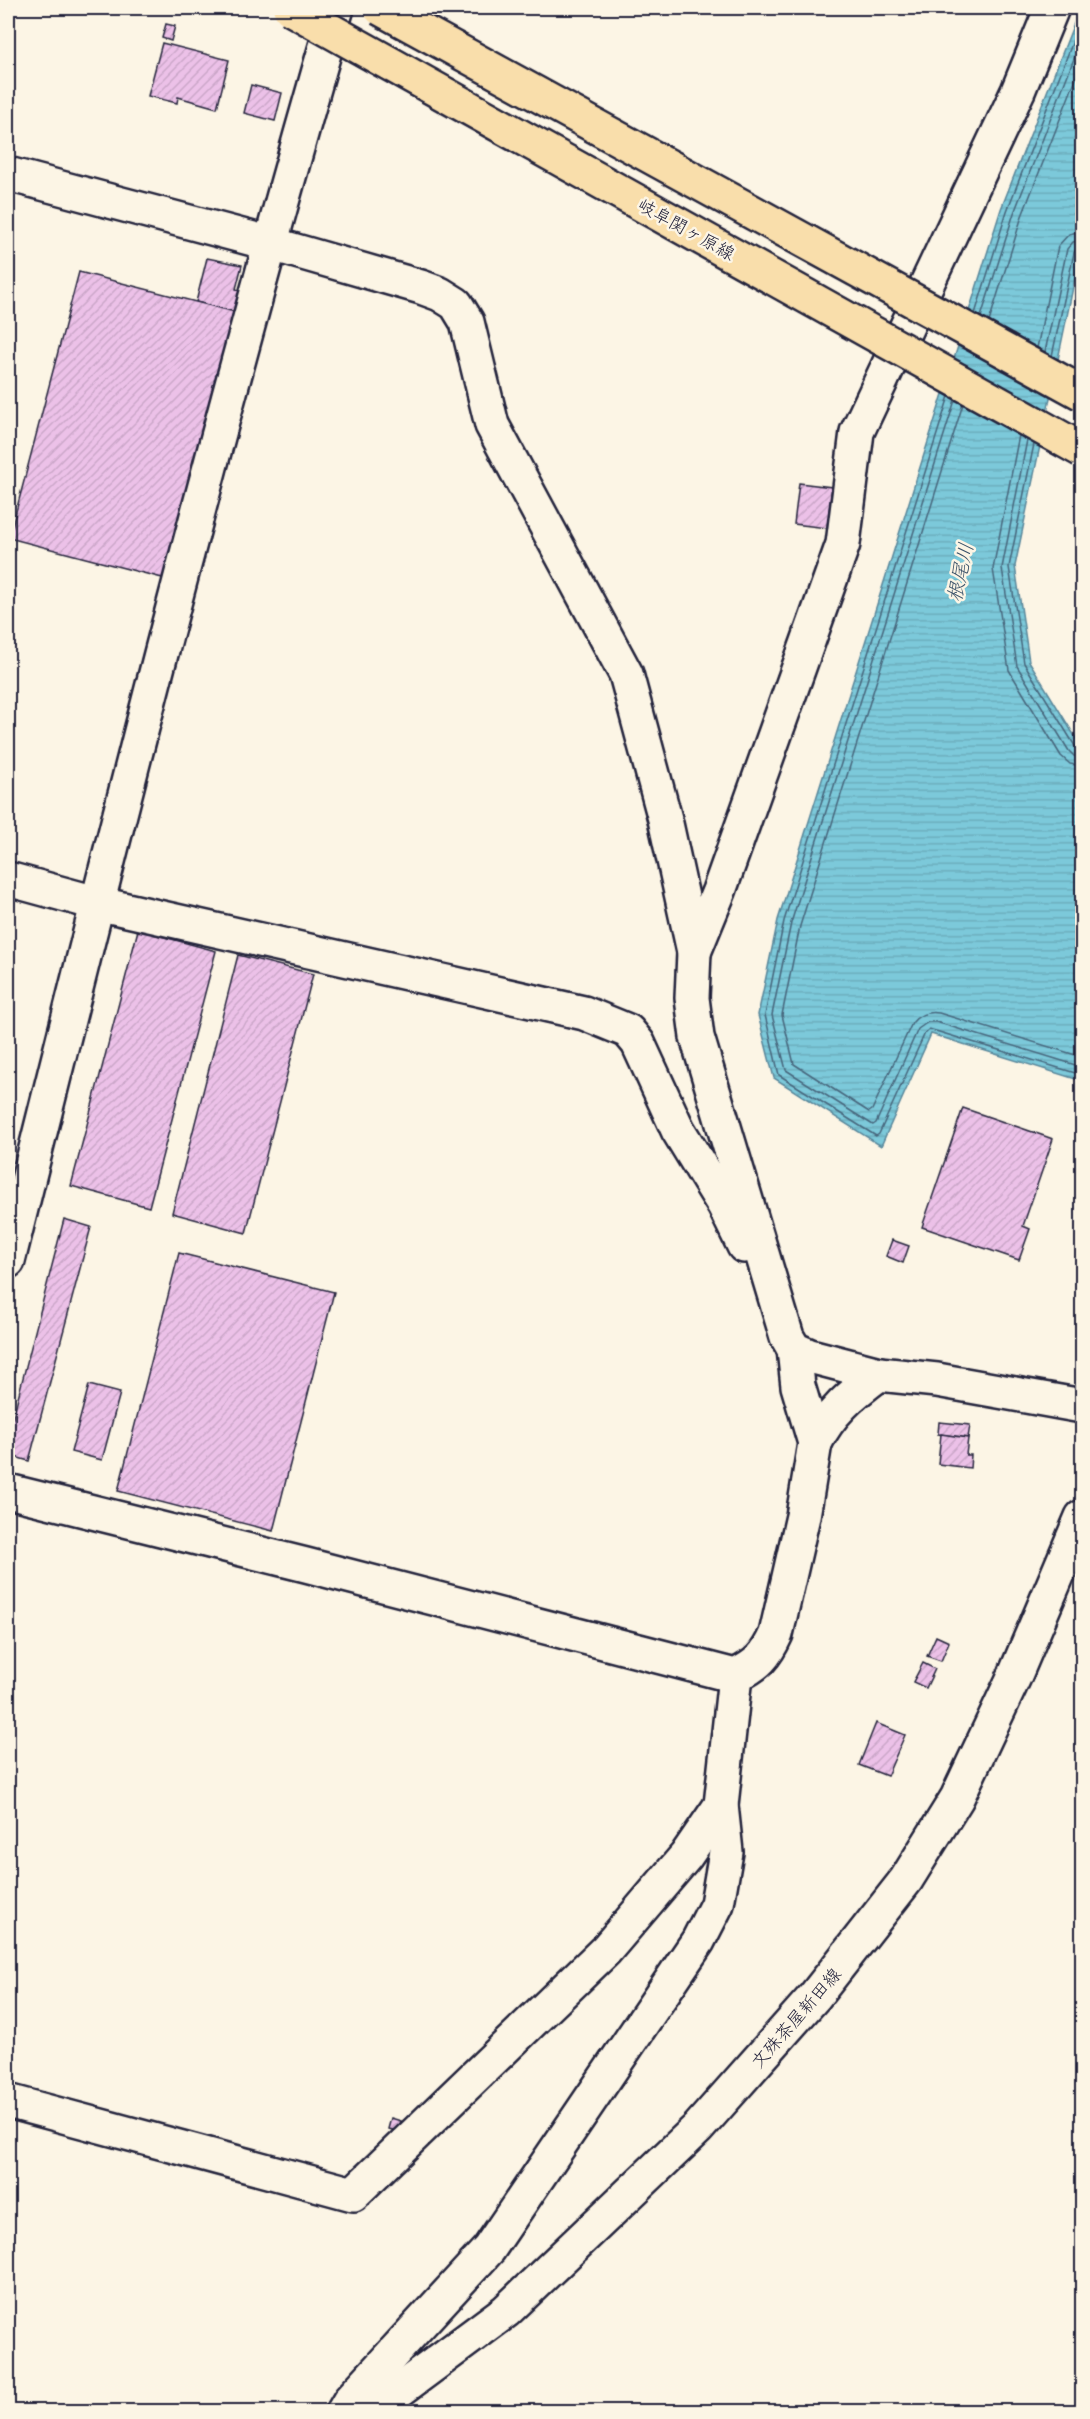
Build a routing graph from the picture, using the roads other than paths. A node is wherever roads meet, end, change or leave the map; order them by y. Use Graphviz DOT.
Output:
graph roads {
  1 [pos="290,8"];
  2 [pos="337,8"];
  3 [pos="380,8"];
  4 [pos="1053,8"];
  5 [pos="8,174"];
  6 [pos="268,243"];
  7 [pos="1083,393"];
  8 [pos="1083,450"];
  9 [pos="8,879"];
  10 [pos="96,903"];
  11 [pos="694,952"];
  12 [pos="8,1261"];
  13 [pos="775,1295"];
  14 [pos="794,1349"];
  15 [pos="879,1374"];
  16 [pos="1083,1406"];
  17 [pos="815,1443"];
  18 [pos="8,1491"];
  19 [pos="1083,1516"];
  20 [pos="735,1676"];
  21 [pos="721,1805"];
  22 [pos="8,2101"];
  23 [pos="343,2412"];
  24 [pos="370,2412"];
  1 -- 8 [label="main road, 岐阜関ヶ原線, bridge"];
  2 -- 6 [label="street"];
  3 -- 7 [label="main road, bridge"];
  4 -- 11 [label="street"];
  5 -- 6 [label="street"];
  6 -- 10 [label="street"];
  6 -- 11 [label="street"];
  9 -- 10 [label="street"];
  10 -- 12 [label="street"];
  10 -- 13 [label="street"];
  11 -- 13 [label="street"];
  13 -- 14 [label="street"];
  14 -- 15 [label="street"];
  14 -- 17 [label="street"];
  15 -- 16 [label="street"];
  15 -- 17 [label="street"];
  17 -- 20 [label="street"];
  18 -- 20 [label="street"];
  19 -- 24 [label="street, 文殊茶屋新田線"];
  20 -- 21 [label="street"];
  21 -- 22 [label="street"];
  21 -- 23 [label="street"];
}
